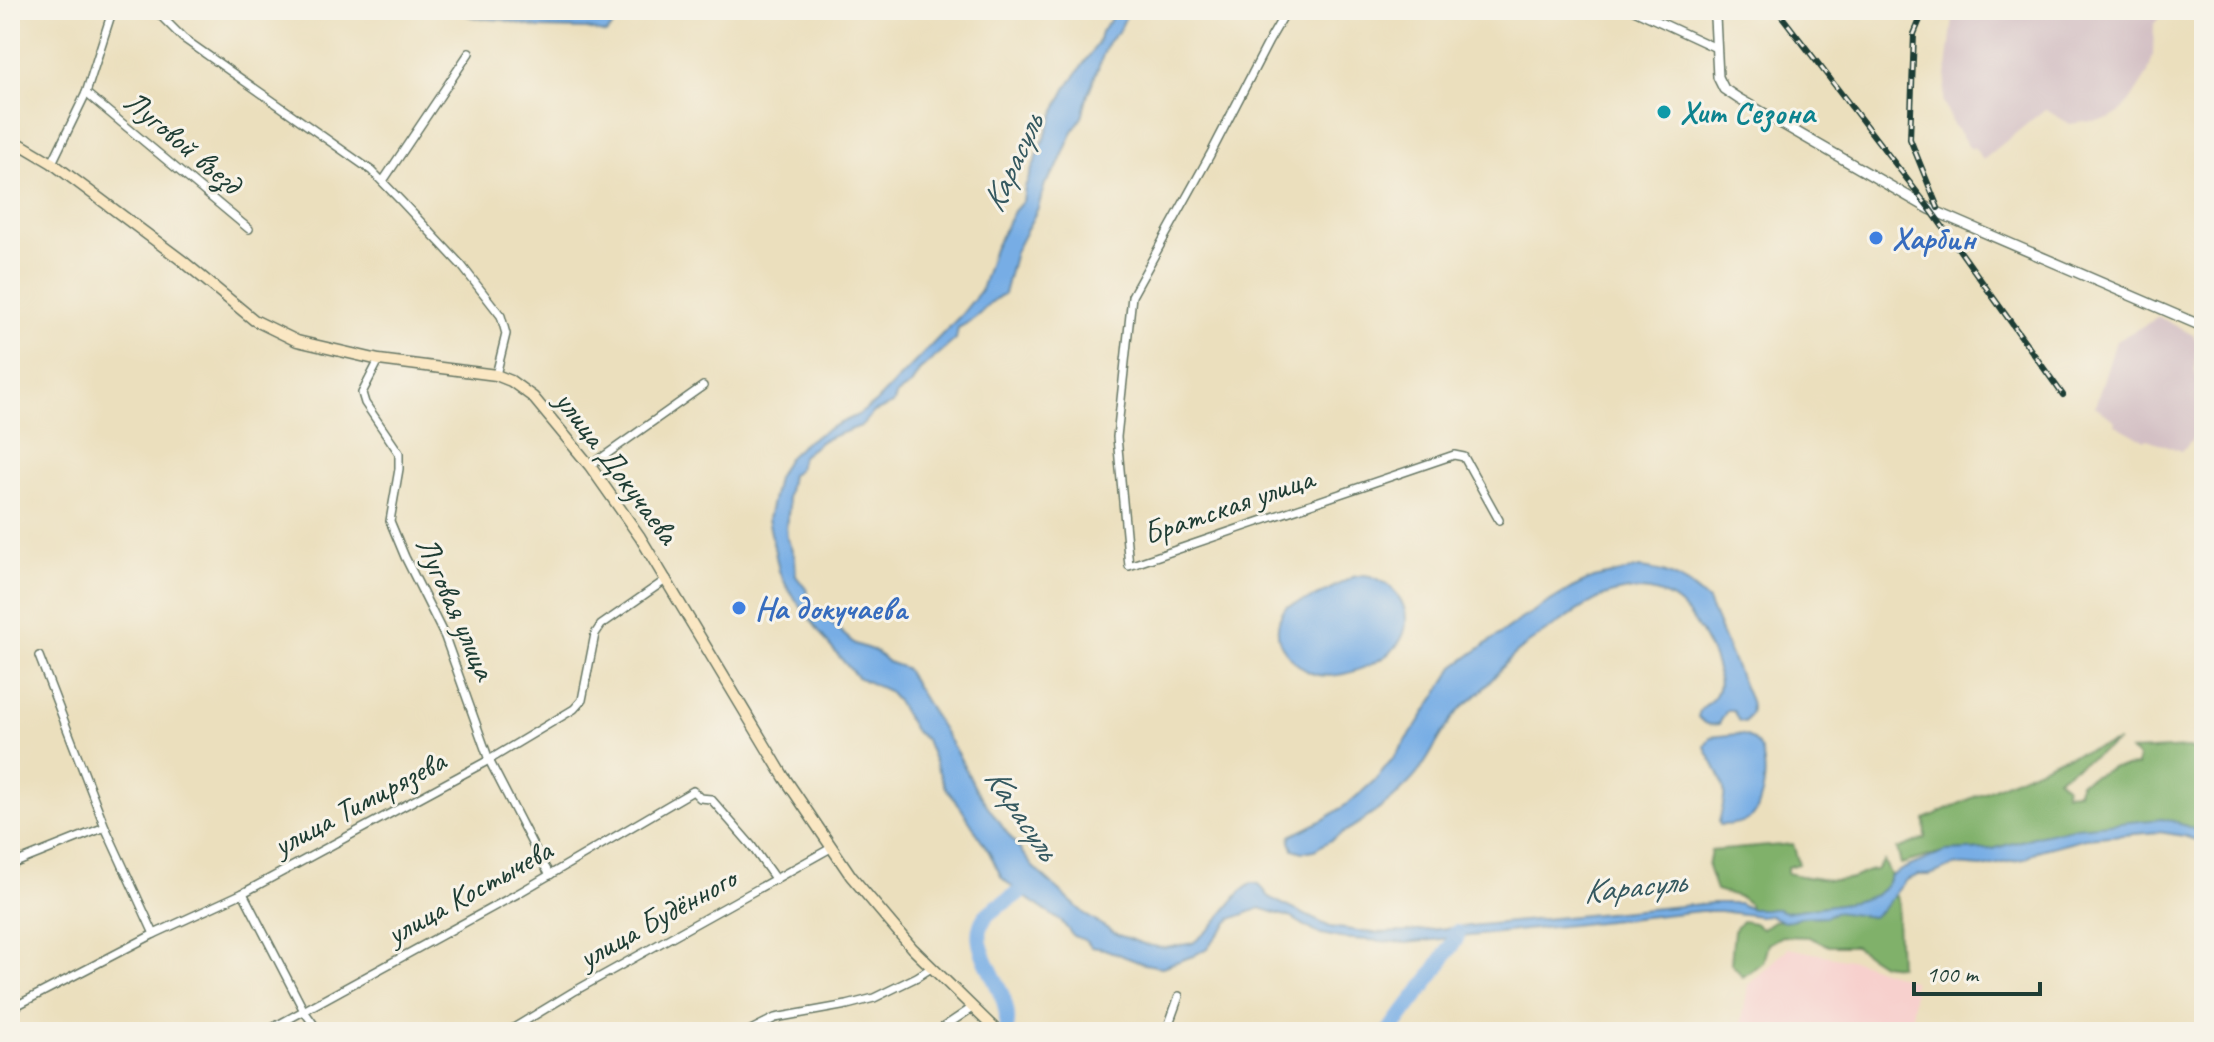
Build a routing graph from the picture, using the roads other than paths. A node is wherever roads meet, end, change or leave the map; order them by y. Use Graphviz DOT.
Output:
graph roads {
  1 [pos="102,10"];
  2 [pos="129,10"];
  3 [pos="155,10"];
  4 [pos="1287,10"];
  5 [pos="1634,10"];
  6 [pos="1711,10"];
  7 [pos="111,15"];
  8 [pos="1716,48"];
  9 [pos="469,53"];
  10 [pos="86,93"];
  11 [pos="10,138"];
  12 [pos="52,163"];
  13 [pos="383,181"];
  14 [pos="249,229"];
  15 [pos="2204,327"];
  16 [pos="379,360"];
  17 [pos="496,375"];
  18 [pos="703,386"];
  19 [pos="590,466"];
  20 [pos="1499,520"];
  21 [pos="667,579"];
  22 [pos="39,656"];
  23 [pos="489,760"];
  24 [pos="105,827"];
  25 [pos="831,848"];
  26 [pos="10,865"];
  27 [pos="550,875"];
  28 [pos="776,880"];
  29 [pos="243,893"];
  30 [pos="154,934"];
  31 [pos="931,968"];
  32 [pos="1179,996"];
  33 [pos="972,1008"];
  34 [pos="10,1009"];
  35 [pos="304,1011"];
  36 [pos="995,1030"];
  37 [pos="265,1032"];
  38 [pos="319,1032"];
  39 [pos="507,1032"];
  40 [pos="747,1032"];
  41 [pos="936,1032"];
  42 [pos="1166,1032"];
  1 -- 7 [label="street"];
  2 -- 7 [label="street"];
  3 -- 13 [label="street"];
  4 -- 20 [label="street, Братская улица"];
  5 -- 8 [label="street"];
  6 -- 8 [label="street"];
  7 -- 10 [label="street"];
  8 -- 15 [label="street"];
  9 -- 13 [label="street"];
  10 -- 12 [label="street"];
  10 -- 14 [label="street, Луговой въезд"];
  11 -- 12 [label="main road"];
  12 -- 16 [label="main road"];
  13 -- 17 [label="street"];
  16 -- 17 [label="main road"];
  16 -- 23 [label="street, Луговая улица"];
  17 -- 19 [label="main road, улица Докучаева"];
  18 -- 19 [label="street"];
  19 -- 21 [label="main road, улица Докучаева"];
  21 -- 23 [label="street, улица Тимирязева"];
  21 -- 25 [label="main road, улица Докучаева"];
  22 -- 24 [label="street"];
  23 -- 27 [label="street, Луговая улица"];
  23 -- 29 [label="street, улица Тимирязева"];
  24 -- 26 [label="street"];
  24 -- 30 [label="street"];
  25 -- 28 [label="street, улица Будённого"];
  25 -- 31 [label="main road, улица Докучаева"];
  27 -- 28 [label="street, улица Костычева"];
  27 -- 35 [label="street, улица Костычева"];
  28 -- 39 [label="street, улица Будённого"];
  29 -- 30 [label="street, улица Тимирязева"];
  29 -- 35 [label="street"];
  30 -- 34 [label="street, улица Тимирязева"];
  31 -- 33 [label="main road, улица Докучаева"];
  31 -- 40 [label="street"];
  32 -- 42 [label="street"];
  33 -- 36 [label="main road, улица Докучаева"];
  33 -- 41 [label="street"];
  35 -- 37 [label="street, улица Костычева"];
  35 -- 38 [label="street"];
}
